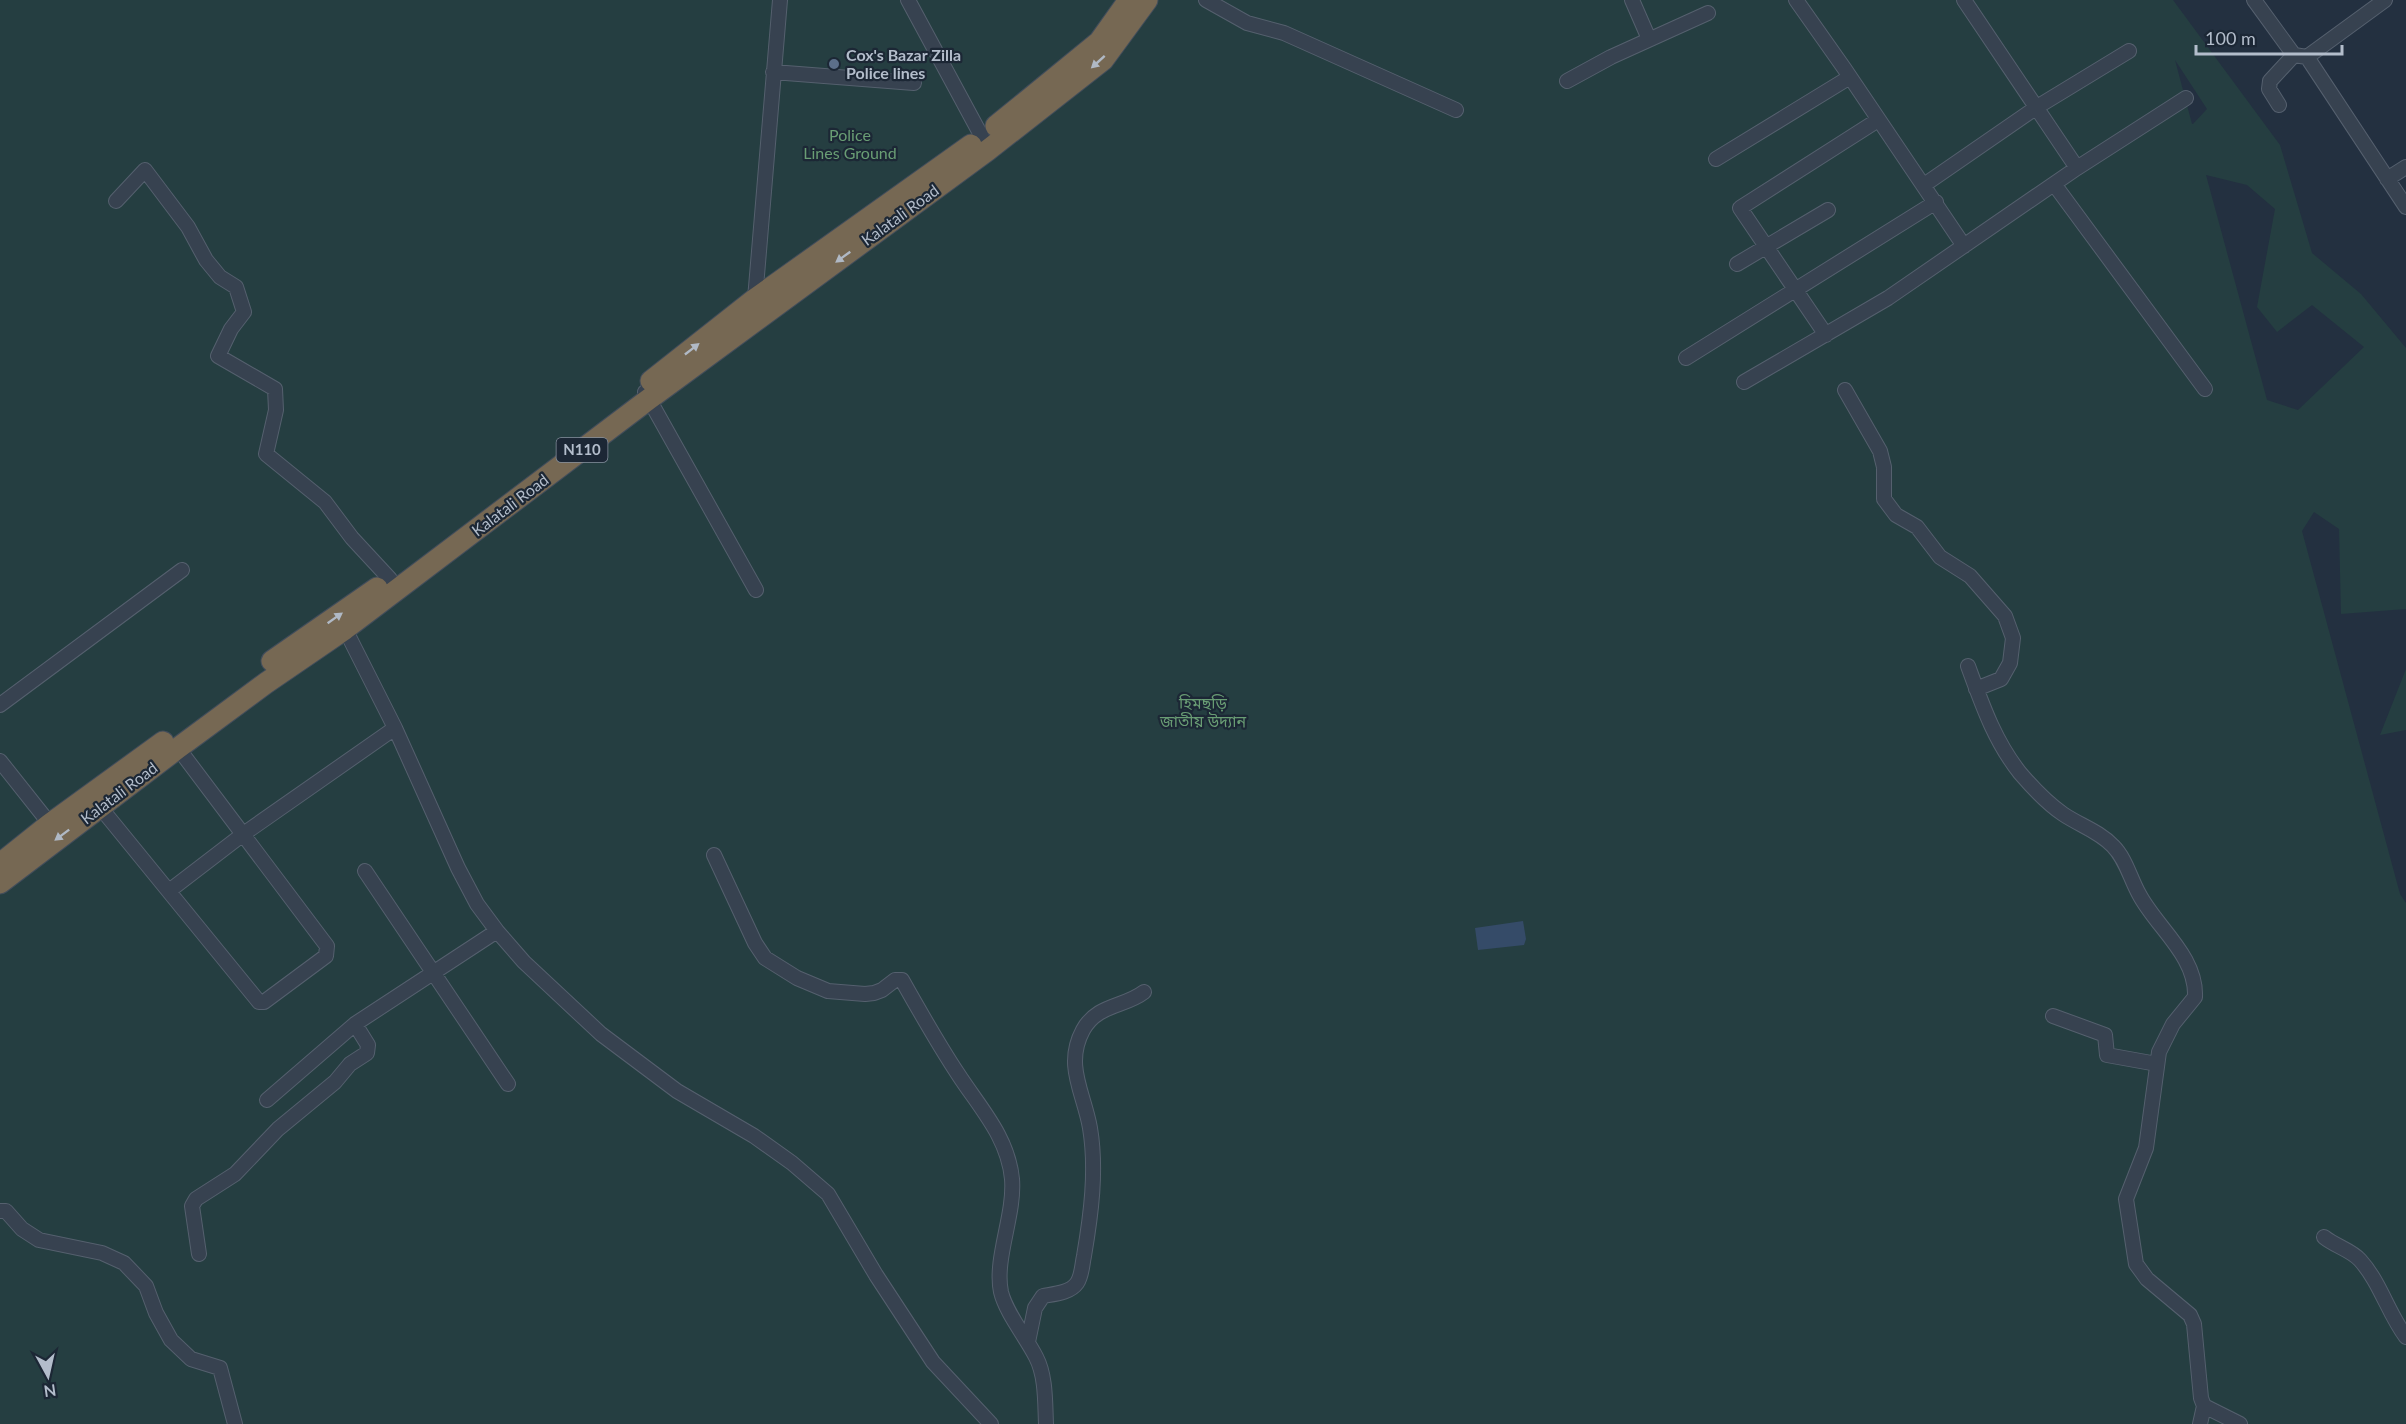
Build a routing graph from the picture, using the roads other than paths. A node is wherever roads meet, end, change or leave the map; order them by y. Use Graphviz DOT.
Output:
graph roads {
  1 [pos="780,0"];
  2 [pos="908,0"];
  3 [pos="1129,0"];
  4 [pos="1147,0"];
  5 [pos="1206,0"];
  6 [pos="1632,0"];
  7 [pos="1796,0"];
  8 [pos="1964,0"];
  9 [pos="2254,0"];
  10 [pos="2380,1"];
  11 [pos="1707,13"];
  12 [pos="1649,39"];
  13 [pos="2129,51"];
  14 [pos="2301,56"];
  15 [pos="772,72"];
  16 [pos="1850,77"];
  17 [pos="1567,81"];
  18 [pos="914,83"];
  19 [pos="2186,98"];
  20 [pos="2279,105"];
  21 [pos="2037,107"];
  22 [pos="1456,110"];
  23 [pos="1878,120"];
  24 [pos="982,137"];
  25 [pos="1716,159"];
  26 [pos="2406,167"];
  27 [pos="2077,168"];
  28 [pos="2387,179"];
  29 [pos="2054,184"];
  30 [pos="1924,185"];
  31 [pos="116,201"];
  32 [pos="1936,202"];
  33 [pos="2406,207"];
  34 [pos="1828,210"];
  35 [pos="1964,246"];
  36 [pos="1767,248"];
  37 [pos="1737,264"];
  38 [pos="786,288"];
  39 [pos="1795,291"];
  40 [pos="755,299"];
  41 [pos="1826,335"];
  42 [pos="1686,358"];
  43 [pos="1744,382"];
  44 [pos="2205,389"];
  45 [pos="1845,390"];
  46 [pos="646,393"];
  47 [pos="182,570"];
  48 [pos="390,579"];
  49 [pos="756,590"];
  50 [pos="345,629"];
  51 [pos="1968,666"];
  52 [pos="1976,688"];
  53 [pos="0,705"];
  54 [pos="395,728"];
  55 [pos="178,748"];
  56 [pos="0,761"];
  57 [pos="100,807"];
  58 [pos="50,824"];
  59 [pos="242,835"];
  60 [pos="714,855"];
  61 [pos="0,864"];
  62 [pos="365,872"];
  63 [pos="0,883"];
  64 [pos="170,891"];
  65 [pos="497,931"];
  66 [pos="435,972"];
  67 [pos="1144,993"];
  68 [pos="2053,1016"];
  69 [pos="355,1024"];
  70 [pos="2157,1064"];
  71 [pos="508,1084"];
  72 [pos="267,1100"];
  73 [pos="0,1211"];
  74 [pos="2324,1237"];
  75 [pos="199,1254"];
  76 [pos="2406,1337"];
  77 [pos="1028,1342"];
  78 [pos="2204,1406"];
  79 [pos="235,1424"];
  80 [pos="991,1424"];
  81 [pos="1046,1424"];
  82 [pos="2200,1424"];
  83 [pos="2240,1424"];
  1 -- 15 [label="street"];
  2 -- 24 [label="street"];
  3 -- 24 [label="highway, Kalatali Road / N110"];
  4 -- 38 [label="highway, Kalatali Road / N110, one-way"];
  5 -- 22 [label="street"];
  6 -- 12 [label="street"];
  7 -- 16 [label="street"];
  8 -- 21 [label="street"];
  9 -- 14 [label="street"];
  10 -- 14 [label="street"];
  11 -- 12 [label="street"];
  12 -- 17 [label="street"];
  13 -- 21 [label="street"];
  14 -- 20 [label="street"];
  14 -- 28 [label="street"];
  15 -- 18 [label="street"];
  15 -- 40 [label="street"];
  16 -- 23 [label="street"];
  16 -- 25 [label="street"];
  19 -- 27 [label="street"];
  21 -- 27 [label="street"];
  21 -- 30 [label="street"];
  23 -- 30 [label="street"];
  23 -- 36 [label="street"];
  24 -- 38 [label="highway, Kalatali Road / N110"];
  26 -- 28 [label="street"];
  27 -- 29 [label="street"];
  28 -- 33 [label="street"];
  29 -- 35 [label="street"];
  29 -- 44 [label="street"];
  30 -- 32 [label="street"];
  31 -- 48 [label="street"];
  32 -- 35 [label="street"];
  32 -- 39 [label="street"];
  34 -- 36 [label="street"];
  35 -- 41 [label="street"];
  36 -- 37 [label="street"];
  36 -- 39 [label="street"];
  38 -- 40 [label="highway, Kalatali Road / N110"];
  38 -- 46 [label="highway, Kalatali Road / N110"];
  39 -- 41 [label="street"];
  39 -- 42 [label="street"];
  46 -- 40 [label="highway, Kalatali Road / N110, one-way"];
  41 -- 43 [label="street"];
  45 -- 52 [label="street"];
  46 -- 48 [label="highway, Kalatali Road / N110"];
  46 -- 49 [label="street"];
  46 -- 50 [label="highway, Kalatali Road / N110"];
  47 -- 53 [label="street"];
  58 -- 48 [label="highway, Kalatali Road / N110, one-way"];
  50 -- 54 [label="street"];
  50 -- 55 [label="highway, Kalatali Road / N110"];
  51 -- 52 [label="street"];
  52 -- 70 [label="street"];
  54 -- 59 [label="street"];
  54 -- 65 [label="street"];
  55 -- 57 [label="highway, Kalatali Road / N110"];
  55 -- 59 [label="street"];
  56 -- 58 [label="street"];
  57 -- 63 [label="highway, Kalatali Road / N110, one-way"];
  57 -- 64 [label="street"];
  58 -- 61 [label="highway, Kalatali Road / N110"];
  59 -- 64 [label="street"];
  59 -- 64 [label="street"];
  60 -- 77 [label="street"];
  62 -- 66 [label="street"];
  65 -- 66 [label="street"];
  65 -- 80 [label="street"];
  66 -- 69 [label="street"];
  66 -- 71 [label="street"];
  67 -- 77 [label="street"];
  68 -- 70 [label="street"];
  69 -- 72 [label="street"];
  69 -- 75 [label="street"];
  70 -- 78 [label="street"];
  73 -- 79 [label="street"];
  74 -- 76 [label="street"];
  77 -- 81 [label="street"];
  78 -- 82 [label="street"];
  78 -- 83 [label="street"];
}
